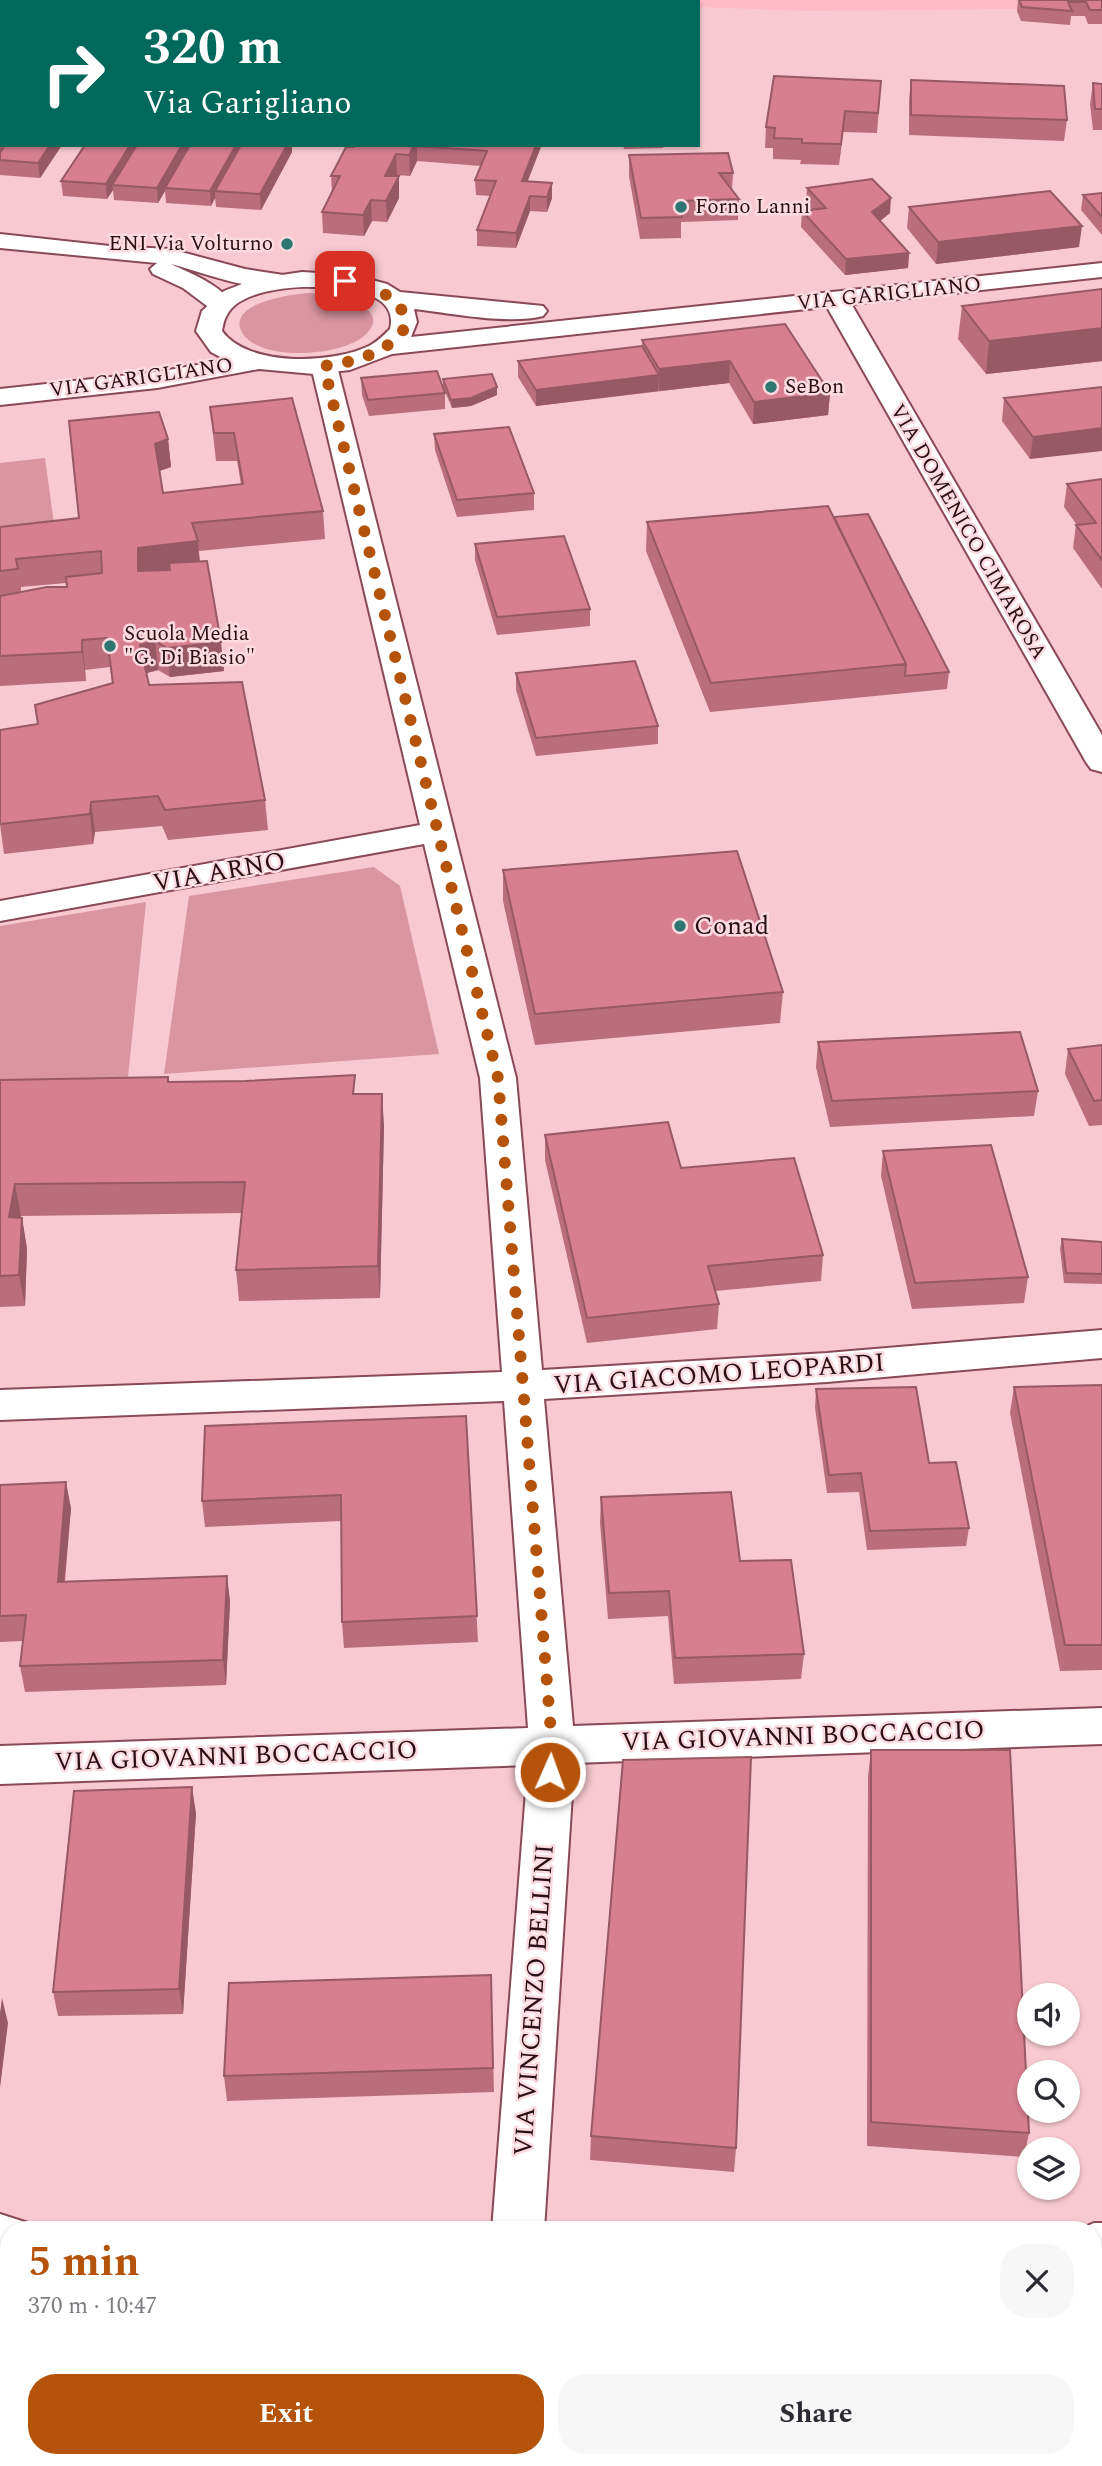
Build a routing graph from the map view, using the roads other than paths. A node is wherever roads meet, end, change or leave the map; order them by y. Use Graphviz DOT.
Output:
graph roads {
  1 [pos="0,241"];
  2 [pos="110,254"];
  3 [pos="1102,270"];
  4 [pos="281,281"];
  5 [pos="392,299"];
  6 [pos="836,300"];
  7 [pos="220,304"];
  8 [pos="676,316"];
  9 [pos="210,333"];
  10 [pos="387,346"];
  11 [pos="256,362"];
  12 [pos="324,366"];
  13 [pos="27,393"];
  14 [pos="0,397"];
  15 [pos="1102,762"];
  16 [pos="438,832"];
  17 [pos="0,911"];
  18 [pos="1102,1344"];
  19 [pos="521,1387"];
  20 [pos="0,1405"];
  21 [pos="1102,1726"];
  22 [pos="552,1745"];
  23 [pos="0,1765"];
  24 [pos="519,2221"];
  1 -- 2 [label="street"];
  2 -- 4 [label="street"];
  2 -- 7 [label="street"];
  3 -- 6 [label="street, VIA GARIGLIANO"];
  4 -- 5 [label="street, VIA GARIGLIANO"];
  4 -- 7 [label="street, VIA GARIGLIANO"];
  5 -- 8 [label="street, VIA GARIGLIANO"];
  5 -- 10 [label="street"];
  6 -- 8 [label="street, VIA GARIGLIANO"];
  6 -- 15 [label="street, VIA DOMENICO CIMAROSA"];
  7 -- 9 [label="street, VIA GARIGLIANO"];
  8 -- 10 [label="street, VIA GARIGLIANO"];
  9 -- 11 [label="street, VIA GARIGLIANO"];
  9 -- 13 [label="street, VIA GARIGLIANO"];
  10 -- 12 [label="street, VIA GARIGLIANO"];
  11 -- 12 [label="street, VIA GARIGLIANO"];
  11 -- 13 [label="street, VIA GARIGLIANO"];
  12 -- 16 [label="street, VIA VINCENZO BELLINI"];
  13 -- 14 [label="street, VIA GARIGLIANO"];
  16 -- 17 [label="street, VIA ARNO"];
  16 -- 19 [label="street, VIA VINCENZO BELLINI"];
  18 -- 19 [label="street, VIA GIACOMO LEOPARDI"];
  19 -- 20 [label="street, VIA GIACOMO LEOPARDI"];
  19 -- 22 [label="street, VIA VINCENZO BELLINI"];
  21 -- 22 [label="street, VIA GIOVANNI BOCCACCIO"];
  22 -- 23 [label="street, VIA GIOVANNI BOCCACCIO"];
  22 -- 24 [label="street, VIA VINCENZO BELLINI"];
}
